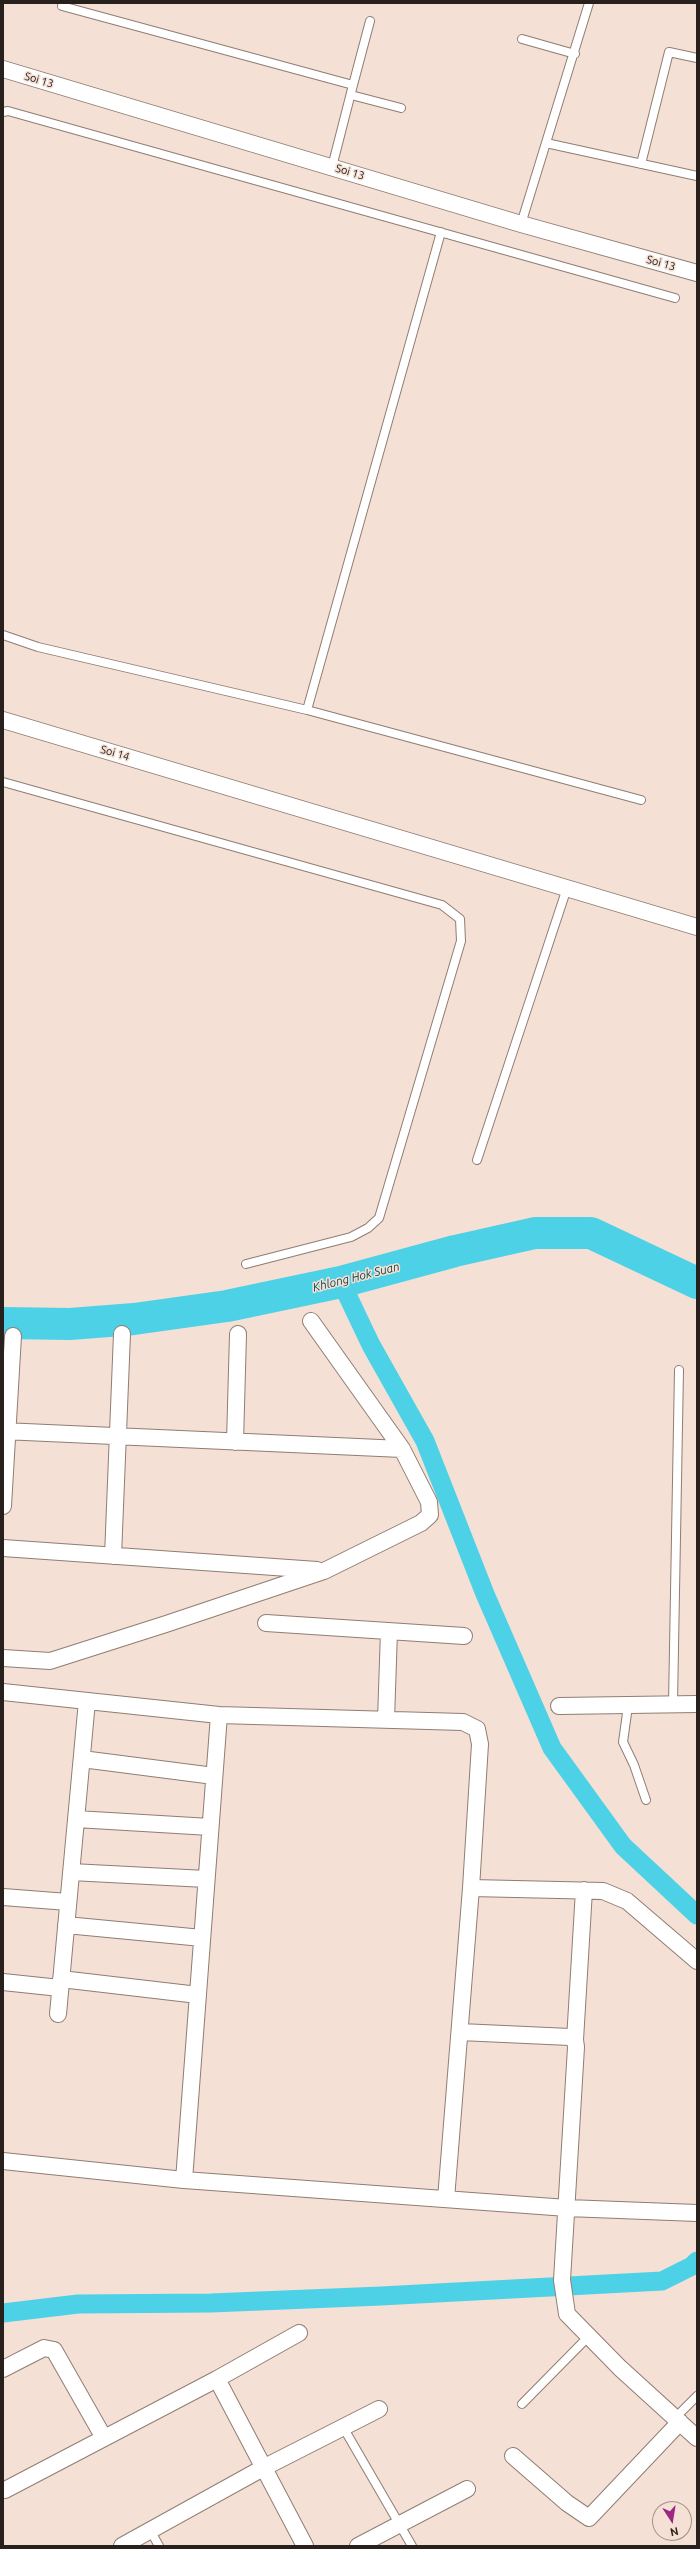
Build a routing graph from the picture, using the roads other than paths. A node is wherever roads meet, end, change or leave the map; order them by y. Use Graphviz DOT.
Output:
graph roads {
  1 [pos="590,3"];
  2 [pos="62,6"];
  3 [pos="370,21"];
  4 [pos="522,39"];
  5 [pos="575,54"];
  6 [pos="697,58"];
  7 [pos="3,69"];
  8 [pos="353,85"];
  9 [pos="351,95"];
  10 [pos="401,108"];
  11 [pos="3,112"];
  12 [pos="546,143"];
  13 [pos="640,164"];
  14 [pos="332,167"];
  15 [pos="697,176"];
  16 [pos="521,224"];
  17 [pos="441,232"];
  18 [pos="697,273"];
  19 [pos="675,298"];
  20 [pos="3,635"];
  21 [pos="307,710"];
  22 [pos="3,720"];
  23 [pos="3,782"];
  24 [pos="641,800"];
  25 [pos="567,888"];
  26 [pos="697,927"];
  27 [pos="477,1160"];
  28 [pos="246,1264"];
  29 [pos="311,1321"];
  30 [pos="122,1334"];
  31 [pos="238,1334"];
  32 [pos="13,1336"];
  33 [pos="679,1370"];
  34 [pos="5,1431"];
  35 [pos="118,1437"];
  36 [pos="235,1442"];
  37 [pos="402,1449"];
  38 [pos="3,1506"];
  39 [pos="3,1548"];
  40 [pos="113,1556"];
  41 [pos="324,1571"];
  42 [pos="266,1623"];
  43 [pos="389,1631"];
  44 [pos="464,1636"];
  45 [pos="3,1658"];
  46 [pos="3,1692"];
  47 [pos="87,1701"];
  48 [pos="673,1703"];
  49 [pos="697,1704"];
  50 [pos="559,1706"];
  51 [pos="628,1706"];
  52 [pos="219,1715"];
  53 [pos="386,1720"];
  54 [pos="82,1759"];
  55 [pos="214,1776"];
  56 [pos="646,1800"];
  57 [pos="76,1819"];
  58 [pos="210,1828"];
  59 [pos="71,1872"];
  60 [pos="206,1879"];
  61 [pos="471,1888"];
  62 [pos="584,1890"];
  63 [pos="3,1897"];
  64 [pos="68,1902"];
  65 [pos="66,1925"];
  66 [pos="202,1938"];
  67 [pos="697,1961"];
  68 [pos="3,1982"];
  69 [pos="61,1984"];
  70 [pos="198,1995"];
  71 [pos="58,2014"];
  72 [pos="460,2032"];
  73 [pos="575,2040"];
  74 [pos="3,2161"];
  75 [pos="184,2180"];
  76 [pos="446,2199"];
  77 [pos="567,2208"];
  78 [pos="697,2212"];
  79 [pos="299,2333"];
  80 [pos="589,2336"];
  81 [pos="3,2369"];
  82 [pos="217,2379"];
  83 [pos="697,2396"];
  84 [pos="522,2404"];
  85 [pos="379,2409"];
  86 [pos="678,2420"];
  87 [pos="343,2427"];
  88 [pos="104,2438"];
  89 [pos="697,2438"];
  90 [pos="513,2456"];
  91 [pos="263,2468"];
  92 [pos="467,2489"];
  93 [pos="5,2490"];
  94 [pos="400,2524"];
  95 [pos="150,2530"];
  96 [pos="122,2546"];
  97 [pos="159,2546"];
  98 [pos="305,2546"];
  99 [pos="358,2546"];
  100 [pos="412,2546"];
  1 -- 5 [label="lane"];
  2 -- 8 [label="lane"];
  3 -- 8 [label="lane"];
  4 -- 5 [label="lane"];
  5 -- 12 [label="lane"];
  6 -- 13 [label="lane"];
  7 -- 14 [label="street, Soi 13"];
  8 -- 9 [label="lane"];
  9 -- 10 [label="lane"];
  9 -- 14 [label="lane"];
  11 -- 17 [label="lane"];
  12 -- 13 [label="lane"];
  12 -- 16 [label="lane"];
  13 -- 15 [label="lane"];
  14 -- 16 [label="street, Soi 13"];
  16 -- 18 [label="street, Soi 13"];
  17 -- 19 [label="lane"];
  17 -- 21 [label="lane"];
  20 -- 21 [label="lane"];
  21 -- 24 [label="lane"];
  22 -- 25 [label="street, Soi 14"];
  23 -- 28 [label="lane"];
  25 -- 26 [label="street, Soi 14"];
  25 -- 27 [label="lane"];
  29 -- 37 [label="street"];
  30 -- 35 [label="street"];
  31 -- 36 [label="street"];
  32 -- 34 [label="street"];
  33 -- 48 [label="lane"];
  34 -- 35 [label="street"];
  34 -- 38 [label="street"];
  35 -- 36 [label="street"];
  35 -- 40 [label="street"];
  36 -- 37 [label="street"];
  37 -- 41 [label="street"];
  39 -- 40 [label="street"];
  40 -- 41 [label="street"];
  41 -- 45 [label="street"];
  42 -- 43 [label="street"];
  43 -- 44 [label="street"];
  43 -- 53 [label="street"];
  46 -- 47 [label="street"];
  47 -- 52 [label="street"];
  47 -- 54 [label="street"];
  48 -- 49 [label="street"];
  48 -- 51 [label="street"];
  50 -- 51 [label="street"];
  51 -- 56 [label="lane"];
  52 -- 53 [label="street"];
  52 -- 55 [label="street"];
  53 -- 61 [label="street"];
  54 -- 55 [label="street"];
  54 -- 57 [label="street"];
  55 -- 58 [label="street"];
  57 -- 58 [label="street"];
  57 -- 59 [label="street"];
  58 -- 60 [label="street"];
  59 -- 60 [label="street"];
  59 -- 64 [label="street"];
  60 -- 66 [label="street"];
  61 -- 62 [label="street"];
  61 -- 72 [label="street"];
  62 -- 67 [label="street"];
  62 -- 73 [label="street"];
  63 -- 64 [label="street"];
  64 -- 65 [label="street"];
  65 -- 66 [label="street"];
  65 -- 69 [label="street"];
  66 -- 70 [label="street"];
  68 -- 69 [label="street"];
  69 -- 70 [label="street"];
  69 -- 71 [label="street"];
  70 -- 75 [label="street"];
  72 -- 73 [label="street"];
  72 -- 76 [label="street"];
  73 -- 77 [label="street"];
  74 -- 75 [label="street"];
  75 -- 76 [label="street"];
  76 -- 77 [label="street"];
  77 -- 78 [label="street"];
  77 -- 80 [label="street"];
  79 -- 82 [label="street"];
  80 -- 84 [label="lane"];
  80 -- 86 [label="street"];
  81 -- 88 [label="street"];
  82 -- 88 [label="street"];
  82 -- 91 [label="street"];
  83 -- 86 [label="lane"];
  85 -- 87 [label="street"];
  86 -- 89 [label="street"];
  86 -- 90 [label="street"];
  87 -- 91 [label="street"];
  87 -- 94 [label="lane"];
  88 -- 93 [label="street"];
  91 -- 95 [label="street"];
  91 -- 98 [label="street"];
  92 -- 94 [label="street"];
  94 -- 99 [label="street"];
  94 -- 100 [label="lane"];
  95 -- 96 [label="street"];
  95 -- 97 [label="lane"];
}
